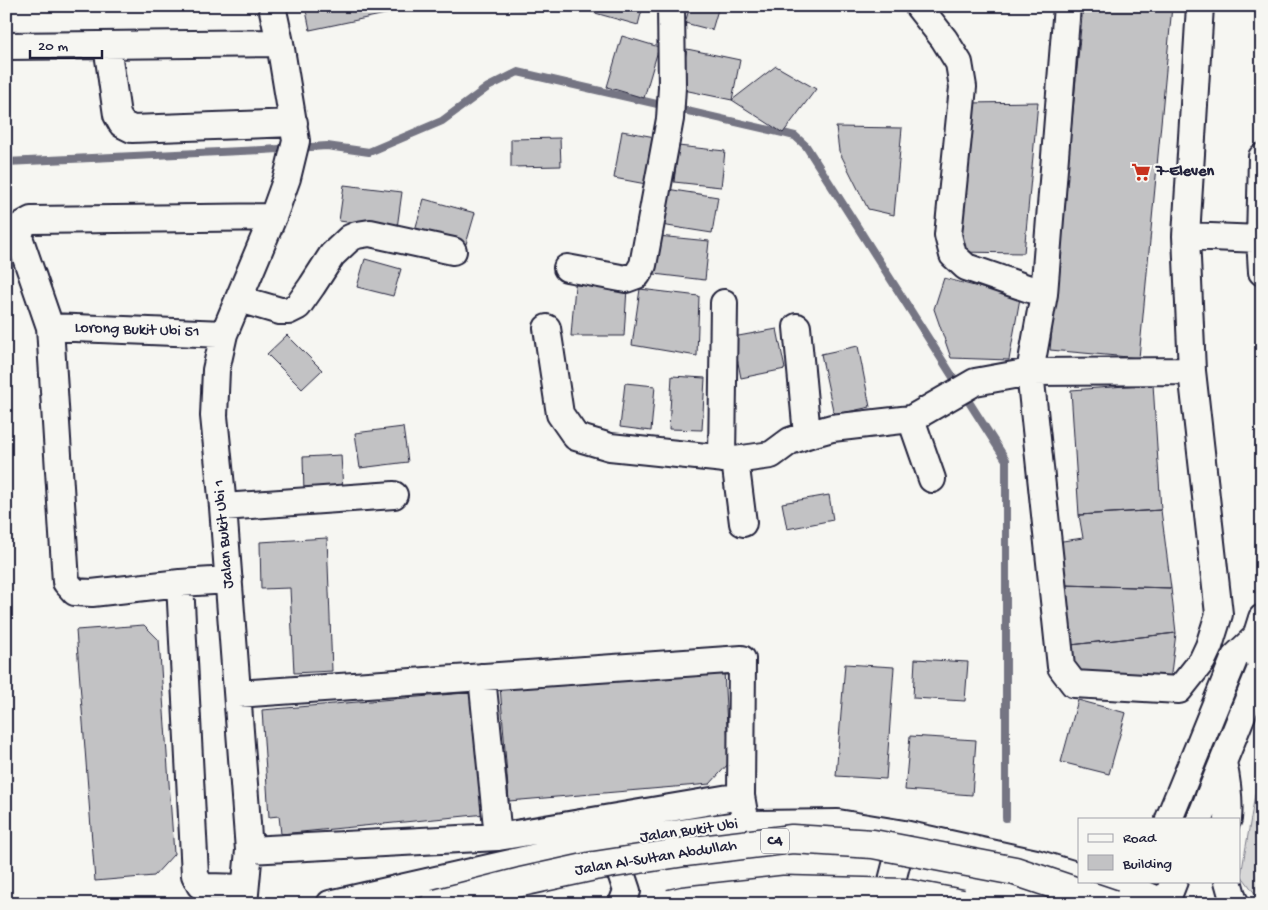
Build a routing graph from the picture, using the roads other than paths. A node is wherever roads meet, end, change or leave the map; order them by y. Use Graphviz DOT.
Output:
graph roads {
  1 [pos="272,6"];
  2 [pos="671,6"];
  3 [pos="918,6"];
  4 [pos="1067,6"];
  5 [pos="1200,6"];
  6 [pos="280,43"];
  7 [pos="107,45"];
  8 [pos="6,46"];
  9 [pos="295,132"];
  10 [pos="1262,157"];
  11 [pos="273,217"];
  12 [pos="1186,236"];
  13 [pos="1260,239"];
  14 [pos="453,251"];
  15 [pos="567,268"];
  16 [pos="1262,272"];
  17 [pos="1044,294"];
  18 [pos="239,299"];
  19 [pos="724,303"];
  20 [pos="50,327"];
  21 [pos="797,327"];
  22 [pos="547,328"];
  23 [pos="224,334"];
  24 [pos="1192,371"];
  25 [pos="1030,372"];
  26 [pos="911,419"];
  27 [pos="807,435"];
  28 [pos="729,460"];
  29 [pos="932,479"];
  30 [pos="394,495"];
  31 [pos="223,508"];
  32 [pos="743,523"];
  33 [pos="229,580"];
  34 [pos="180,583"];
  35 [pos="1219,614"];
  36 [pos="1259,629"];
  37 [pos="482,677"];
  38 [pos="238,694"];
  39 [pos="1223,761"];
  40 [pos="1189,770"];
  41 [pos="741,796"];
  42 [pos="1150,818"];
  43 [pos="1169,818"];
  44 [pos="1200,818"];
  45 [pos="1228,818"];
  46 [pos="746,824"];
  47 [pos="904,834"];
  48 [pos="498,837"];
  49 [pos="581,847"];
  50 [pos="249,850"];
  51 [pos="1078,855"];
  52 [pos="1036,863"];
  53 [pos="1078,876"];
  54 [pos="1104,882"];
  55 [pos="1228,882"];
  56 [pos="1139,892"];
  57 [pos="245,896"];
  58 [pos="1168,898"];
  59 [pos="330,904"];
  60 [pos="435,904"];
  61 [pos="622,904"];
  62 [pos="670,904"];
  63 [pos="886,904"];
  64 [pos="962,904"];
  65 [pos="1113,904"];
  66 [pos="1236,904"];
  1 -- 6 [label="street"];
  2 -- 15 [label="street"];
  3 -- 17 [label="street"];
  4 -- 17 [label="street"];
  5 -- 12 [label="street"];
  6 -- 7 [label="street"];
  6 -- 9 [label="street"];
  7 -- 8 [label="street"];
  7 -- 9 [label="street"];
  9 -- 11 [label="street, Jalan Bukit Ubi 1"];
  10 -- 13 [label="street"];
  11 -- 18 [label="street, Jalan Bukit Ubi 1"];
  11 -- 20 [label="street"];
  12 -- 13 [label="street"];
  12 -- 24 [label="street"];
  13 -- 16 [label="street"];
  14 -- 18 [label="street"];
  17 -- 25 [label="street"];
  18 -- 23 [label="street, Jalan Bukit Ubi 1"];
  19 -- 28 [label="street"];
  20 -- 23 [label="street, Lorong Bukit Ubi 51"];
  20 -- 34 [label="street"];
  21 -- 27 [label="street"];
  22 -- 28 [label="street"];
  23 -- 31 [label="street, Jalan Bukit Ubi 1"];
  24 -- 25 [label="street"];
  24 -- 35 [label="street"];
  25 -- 26 [label="street"];
  25 -- 35 [label="street"];
  26 -- 27 [label="street"];
  26 -- 29 [label="street"];
  27 -- 28 [label="street"];
  28 -- 32 [label="street"];
  30 -- 31 [label="street"];
  31 -- 33 [label="street, Jalan Bukit Ubi 1"];
  33 -- 34 [label="street"];
  33 -- 38 [label="street, Jalan Bukit Ubi 1"];
  34 -- 57 [label="street"];
  35 -- 36 [label="street"];
  36 -- 39 [label="street"];
  36 -- 40 [label="street"];
  37 -- 38 [label="street"];
  37 -- 41 [label="street"];
  37 -- 48 [label="street"];
  38 -- 50 [label="street, Jalan Bukit Ubi 1"];
  39 -- 44 [label="street"];
  39 -- 45 [label="street"];
  40 -- 42 [label="street"];
  40 -- 43 [label="street"];
  41 -- 46 [label="street"];
  41 -- 48 [label="street"];
  46 -- 47 [label="street, Jalan Bukit Ubi"];
  46 -- 49 [label="street, Jalan Bukit Ubi / C4"];
  47 -- 52 [label="street, Jalan Bukit Ubi"];
  47 -- 63 [label="street"];
  48 -- 50 [label="street"];
  49 -- 59 [label="street, Jalan Bukit Ubi / C4"];
  49 -- 61 [label="street"];
  50 -- 57 [label="street, Jalan Bukit Ubi 1"];
  51 -- 52 [label="street"];
  52 -- 53 [label="street, Jalan Bukit Ubi"];
  54 -- 56 [label="street"];
  55 -- 66 [label="street"];
  56 -- 58 [label="street"];
  60 -- 65 [label="main road, Jalan Al-Sultan Abdullah / C4, bridge"];
  62 -- 64 [label="main road, bridge"];
}
